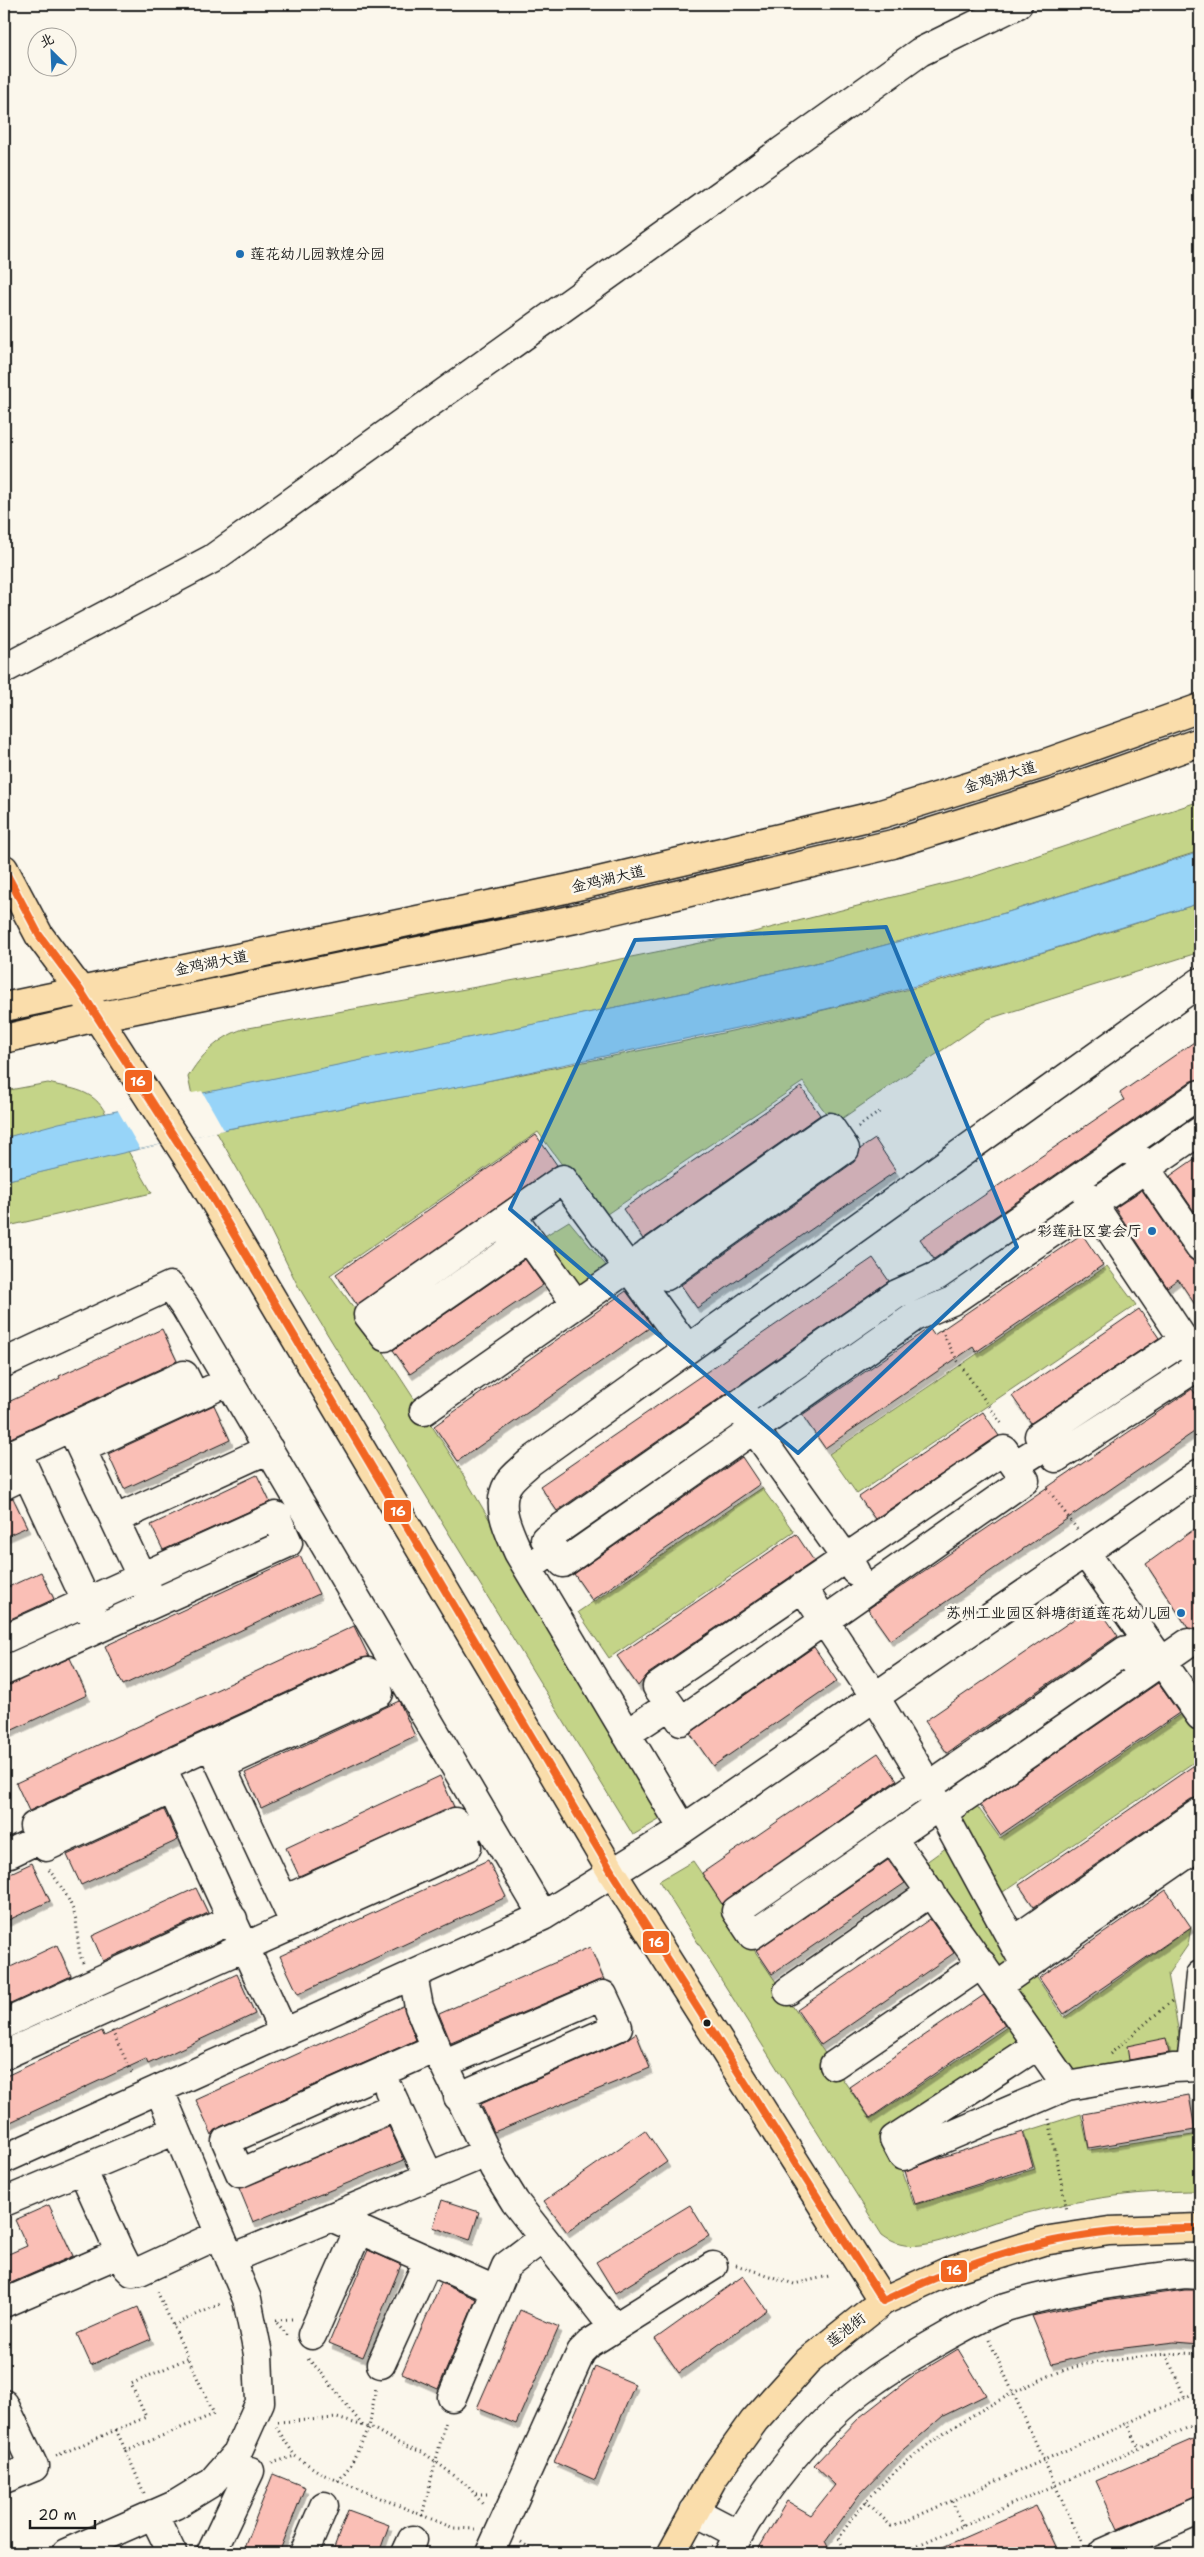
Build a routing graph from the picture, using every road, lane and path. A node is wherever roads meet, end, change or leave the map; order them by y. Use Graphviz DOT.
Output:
graph roads {
  1 [pos="1018,4"];
  2 [pos="4,669"];
  3 [pos="1200,708"];
  4 [pos="1200,742"];
  5 [pos="4,869"];
  6 [pos="1200,982"];
  7 [pos="80,990"];
  8 [pos="4,1007"];
  9 [pos="97,1017"];
  10 [pos="4,1039"];
  11 [pos="1200,1094"];
  12 [pos="1200,1131"];
  13 [pos="1129,1144"];
  14 [pos="1146,1169"];
  15 [pos="1077,1179"];
  16 [pos="1093,1204"];
  17 [pos="507,1218"];
  18 [pos="1200,1247"];
  19 [pos="639,1260"];
  20 [pos="917,1285"];
  21 [pos="576,1304"];
  22 [pos="930,1310"];
  23 [pos="1184,1340"];
  24 [pos="688,1349"];
  25 [pos="4,1363"];
  26 [pos="1200,1364"];
  27 [pos="229,1382"];
  28 [pos="737,1406"];
  29 [pos="424,1411"];
  30 [pos="754,1429"];
  31 [pos="77,1437"];
  32 [pos="1046,1445"];
  33 [pos="268,1449"];
  34 [pos="1015,1465"];
  35 [pos="13,1467"];
  36 [pos="645,1469"];
  37 [pos="1200,1473"];
  38 [pos="662,1494"];
  39 [pos="308,1516"];
  40 [pos="116,1519"];
  41 [pos="282,1528"];
  42 [pos="554,1550"];
  43 [pos="1085,1552"];
  44 [pos="845,1557"];
  45 [pos="528,1568"];
  46 [pos="142,1577"];
  47 [pos="802,1587"];
  48 [pos="868,1589"];
  49 [pos="86,1602"];
  50 [pos="154,1603"];
  51 [pos="824,1620"];
  52 [pos="98,1629"];
  53 [pos="4,1639"];
  54 [pos="1188,1643"];
  55 [pos="397,1668"];
  56 [pos="1152,1668"];
  57 [pos="4,1672"];
  58 [pos="875,1697"];
  59 [pos="670,1705"];
  60 [pos="1200,1716"];
  61 [pos="626,1734"];
  62 [pos="216,1755"];
  63 [pos="167,1778"];
  64 [pos="934,1796"];
  65 [pos="1200,1812"];
  66 [pos="486,1820"];
  67 [pos="683,1829"];
  68 [pos="892,1838"];
  69 [pos="1200,1845"];
  70 [pos="17,1849"];
  71 [pos="613,1874"];
  72 [pos="931,1892"];
  73 [pos="289,1912"];
  74 [pos="543,1916"];
  75 [pos="233,1919"];
  76 [pos="1013,1941"];
  77 [pos="245,1946"];
  78 [pos="1026,1966"];
  79 [pos="413,1975"];
  80 [pos="989,1975"];
  81 [pos="1200,1976"];
  82 [pos="92,1984"];
  83 [pos="788,1991"];
  84 [pos="103,2010"];
  85 [pos="4,2024"];
  86 [pos="284,2032"];
  87 [pos="1038,2045"];
  88 [pos="4,2055"];
  89 [pos="440,2056"];
  90 [pos="1103,2060"];
  91 [pos="834,2065"];
  92 [pos="1196,2067"];
  93 [pos="382,2073"];
  94 [pos="1067,2086"];
  95 [pos="151,2092"];
  96 [pos="458,2097"];
  97 [pos="1041,2097"];
  98 [pos="397,2106"];
  99 [pos="176,2130"];
  100 [pos="486,2153"];
  101 [pos="233,2156"];
  102 [pos="4,2158"];
  103 [pos="194,2172"];
  104 [pos="70,2174"];
  105 [pos="429,2176"];
  106 [pos="7,2193"];
  107 [pos="1068,2211"];
  108 [pos="331,2217"];
  109 [pos="1200,2228"];
  110 [pos="359,2229"];
  111 [pos="543,2238"];
  112 [pos="225,2246"];
  113 [pos="120,2253"];
  114 [pos="428,2261"];
  115 [pos="713,2266"];
  116 [pos="147,2268"];
  117 [pos="829,2276"];
  118 [pos="1200,2276"];
  119 [pos="494,2290"];
  120 [pos="883,2300"];
  121 [pos="4,2303"];
  122 [pos="248,2306"];
  123 [pos="979,2319"];
  124 [pos="173,2325"];
  125 [pos="614,2328"];
  126 [pos="302,2343"];
  127 [pos="1166,2354"];
  128 [pos="1200,2354"];
  129 [pos="188,2358"];
  130 [pos="380,2364"];
  131 [pos="1200,2391"];
  132 [pos="1014,2393"];
  133 [pos="452,2397"];
  134 [pos="1185,2398"];
  135 [pos="4,2404"];
  136 [pos="1127,2422"];
  137 [pos="1200,2422"];
  138 [pos="363,2426"];
  139 [pos="369,2428"];
  140 [pos="116,2430"];
  141 [pos="1139,2448"];
  142 [pos="126,2451"];
  143 [pos="1044,2459"];
  144 [pos="435,2461"];
  145 [pos="34,2466"];
  146 [pos="250,2472"];
  147 [pos="4,2480"];
  148 [pos="338,2482"];
  149 [pos="1056,2485"];
  150 [pos="866,2501"];
  151 [pos="952,2501"];
  152 [pos="324,2506"];
  153 [pos="1200,2510"];
  154 [pos="694,2511"];
  155 [pos="154,2514"];
  156 [pos="422,2515"];
  157 [pos="963,2526"];
  158 [pos="494,2543"];
  159 [pos="733,2544"];
  160 [pos="409,2546"];
  161 [pos="66,2553"];
  162 [pos="172,2553"];
  163 [pos="211,2553"];
  164 [pos="304,2553"];
  165 [pos="672,2553"];
  166 [pos="846,2553"];
  167 [pos="900,2553"];
  168 [pos="1100,2553"];
  1 -- 2 [label="street"];
  3 -- 7 [label="main road, 金鸡湖大道"];
  4 -- 9 [label="main road, 金鸡湖大道"];
  5 -- 7 [label="main road"];
  6 -- 24 [label="street"];
  7 -- 8 [label="main road, 金鸡湖大道"];
  7 -- 9 [label="main road"];
  9 -- 10 [label="main road, 金鸡湖大道"];
  9 -- 71 [label="main road"];
  11 -- 13 [label="street"];
  12 -- 14 [label="street"];
  13 -- 14 [label="street"];
  13 -- 15 [label="street"];
  14 -- 16 [label="street"];
  14 -- 18 [label="street"];
  15 -- 16 [label="street"];
  15 -- 20 [label="street"];
  16 -- 22 [label="street"];
  16 -- 23 [label="street"];
  17 -- 17 [label="street"];
  17 -- 19 [label="street"];
  17 -- 21 [label="street"];
  19 -- 19 [label="street"];
  19 -- 21 [label="street"];
  19 -- 24 [label="street"];
  20 -- 22 [label="street"];
  20 -- 28 [label="street"];
  21 -- 29 [label="street"];
  22 -- 30 [label="street"];
  23 -- 26 [label="street"];
  23 -- 32 [label="street"];
  24 -- 45 [label="street"];
  25 -- 27 [label="street"];
  26 -- 32 [label="street"];
  27 -- 31 [label="street"];
  27 -- 33 [label="street"];
  28 -- 30 [label="street"];
  28 -- 36 [label="street"];
  30 -- 38 [label="street"];
  30 -- 44 [label="street"];
  31 -- 35 [label="street"];
  31 -- 40 [label="street"];
  32 -- 34 [label="street"];
  33 -- 39 [label="street"];
  33 -- 40 [label="street"];
  34 -- 44 [label="street"];
  34 -- 48 [label="street"];
  35 -- 49 [label="street"];
  36 -- 38 [label="street"];
  36 -- 42 [label="street"];
  37 -- 43 [label="street"];
  38 -- 42 [label="street"];
  39 -- 41 [label="street"];
  39 -- 55 [label="street"];
  40 -- 46 [label="street"];
  41 -- 46 [label="street"];
  41 -- 50 [label="street"];
  42 -- 45 [label="street"];
  43 -- 56 [label="street"];
  43 -- 58 [label="street"];
  44 -- 47 [label="street"];
  44 -- 48 [label="street"];
  45 -- 61 [label="street"];
  46 -- 49 [label="street"];
  46 -- 50 [label="street"];
  47 -- 51 [label="street"];
  47 -- 59 [label="street"];
  48 -- 51 [label="street"];
  49 -- 52 [label="street"];
  49 -- 53 [label="street"];
  50 -- 52 [label="street"];
  51 -- 58 [label="street"];
  51 -- 59 [label="street"];
  52 -- 57 [label="street"];
  54 -- 56 [label="street"];
  55 -- 62 [label="street"];
  55 -- 66 [label="street"];
  56 -- 60 [label="street"];
  56 -- 64 [label="street"];
  58 -- 64 [label="street"];
  58 -- 67 [label="street"];
  59 -- 61 [label="street"];
  61 -- 67 [label="street"];
  62 -- 63 [label="street"];
  62 -- 73 [label="street"];
  63 -- 70 [label="street"];
  63 -- 75 [label="street"];
  64 -- 68 [label="street"];
  64 -- 68 [label="street"];
  64 -- 76 [label="street"];
  65 -- 76 [label="street"];
  66 -- 73 [label="street"];
  66 -- 74 [label="street"];
  67 -- 71 [label="street"];
  68 -- 72 [label="street"];
  69 -- 78 [label="street"];
  70 -- 82 [label="path"];
  71 -- 74 [label="street"];
  71 -- 120 [label="main road"];
  72 -- 80 [label="street"];
  72 -- 83 [label="street"];
  73 -- 77 [label="street"];
  74 -- 79 [label="street"];
  75 -- 77 [label="street"];
  75 -- 82 [label="street"];
  76 -- 78 [label="street"];
  77 -- 84 [label="street"];
  77 -- 86 [label="street"];
  78 -- 80 [label="street"];
  79 -- 86 [label="street"];
  79 -- 89 [label="street"];
  80 -- 87 [label="street"];
  80 -- 91 [label="street"];
  81 -- 90 [label="path"];
  81 -- 92 [label="street"];
  82 -- 84 [label="street"];
  82 -- 85 [label="street"];
  84 -- 88 [label="street"];
  84 -- 95 [label="path"];
  86 -- 95 [label="street"];
  87 -- 94 [label="street"];
  87 -- 97 [label="street"];
  89 -- 93 [label="street"];
  89 -- 96 [label="street"];
  89 -- 96 [label="street"];
  92 -- 94 [label="street"];
  93 -- 98 [label="street"];
  93 -- 101 [label="street"];
  94 -- 97 [label="street"];
  95 -- 99 [label="street"];
  95 -- 102 [label="street"];
  96 -- 100 [label="street"];
  97 -- 107 [label="path"];
  98 -- 101 [label="street"];
  98 -- 105 [label="street"];
  99 -- 103 [label="street"];
  99 -- 104 [label="street"];
  100 -- 105 [label="street"];
  100 -- 111 [label="street"];
  101 -- 103 [label="street"];
  103 -- 112 [label="street"];
  104 -- 106 [label="street"];
  104 -- 113 [label="street"];
  105 -- 108 [label="street"];
  108 -- 110 [label="street"];
  108 -- 112 [label="street"];
  109 -- 120 [label="main road, 莲池街"];
  110 -- 114 [label="street"];
  110 -- 126 [label="street"];
  111 -- 119 [label="street"];
  111 -- 125 [label="street"];
  112 -- 116 [label="street"];
  112 -- 122 [label="street"];
  113 -- 116 [label="street"];
  113 -- 121 [label="street"];
  114 -- 119 [label="street"];
  114 -- 130 [label="street"];
  115 -- 117 [label="path"];
  115 -- 125 [label="street"];
  116 -- 124 [label="path"];
  118 -- 123 [label="street"];
  119 -- 133 [label="street"];
  120 -- 154 [label="main road, 莲池街"];
  122 -- 124 [label="path"];
  122 -- 126 [label="path"];
  122 -- 155 [label="street"];
  123 -- 132 [label="path"];
  123 -- 159 [label="street"];
  124 -- 129 [label="path"];
  125 -- 158 [label="street"];
  126 -- 138 [label="path"];
  127 -- 128 [label="path"];
  127 -- 132 [label="path"];
  127 -- 134 [label="path"];
  129 -- 140 [label="path"];
  129 -- 142 [label="path"];
  130 -- 139 [label="path"];
  131 -- 134 [label="path"];
  132 -- 143 [label="path"];
  132 -- 150 [label="path"];
  133 -- 144 [label="path"];
  134 -- 136 [label="path"];
  135 -- 145 [label="street"];
  136 -- 141 [label="path"];
  136 -- 143 [label="path"];
  137 -- 141 [label="path"];
  138 -- 139 [label="path"];
  138 -- 148 [label="path"];
  139 -- 144 [label="path"];
  139 -- 148 [label="path"];
  140 -- 142 [label="path"];
  140 -- 145 [label="path"];
  141 -- 149 [label="path"];
  142 -- 155 [label="path"];
  143 -- 149 [label="path"];
  143 -- 151 [label="path"];
  144 -- 156 [label="path"];
  144 -- 158 [label="path"];
  145 -- 147 [label="street"];
  146 -- 163 [label="street"];
  148 -- 152 [label="path"];
  148 -- 156 [label="path"];
  149 -- 157 [label="path"];
  149 -- 168 [label="path"];
  150 -- 151 [label="path"];
  150 -- 166 [label="path"];
  151 -- 157 [label="path"];
  152 -- 164 [label="street"];
  153 -- 168 [label="street"];
  154 -- 159 [label="street"];
  154 -- 165 [label="main road, 莲池街"];
  155 -- 161 [label="street"];
  155 -- 162 [label="street"];
  156 -- 158 [label="path"];
  156 -- 160 [label="path"];
  157 -- 167 [label="path"];
}
